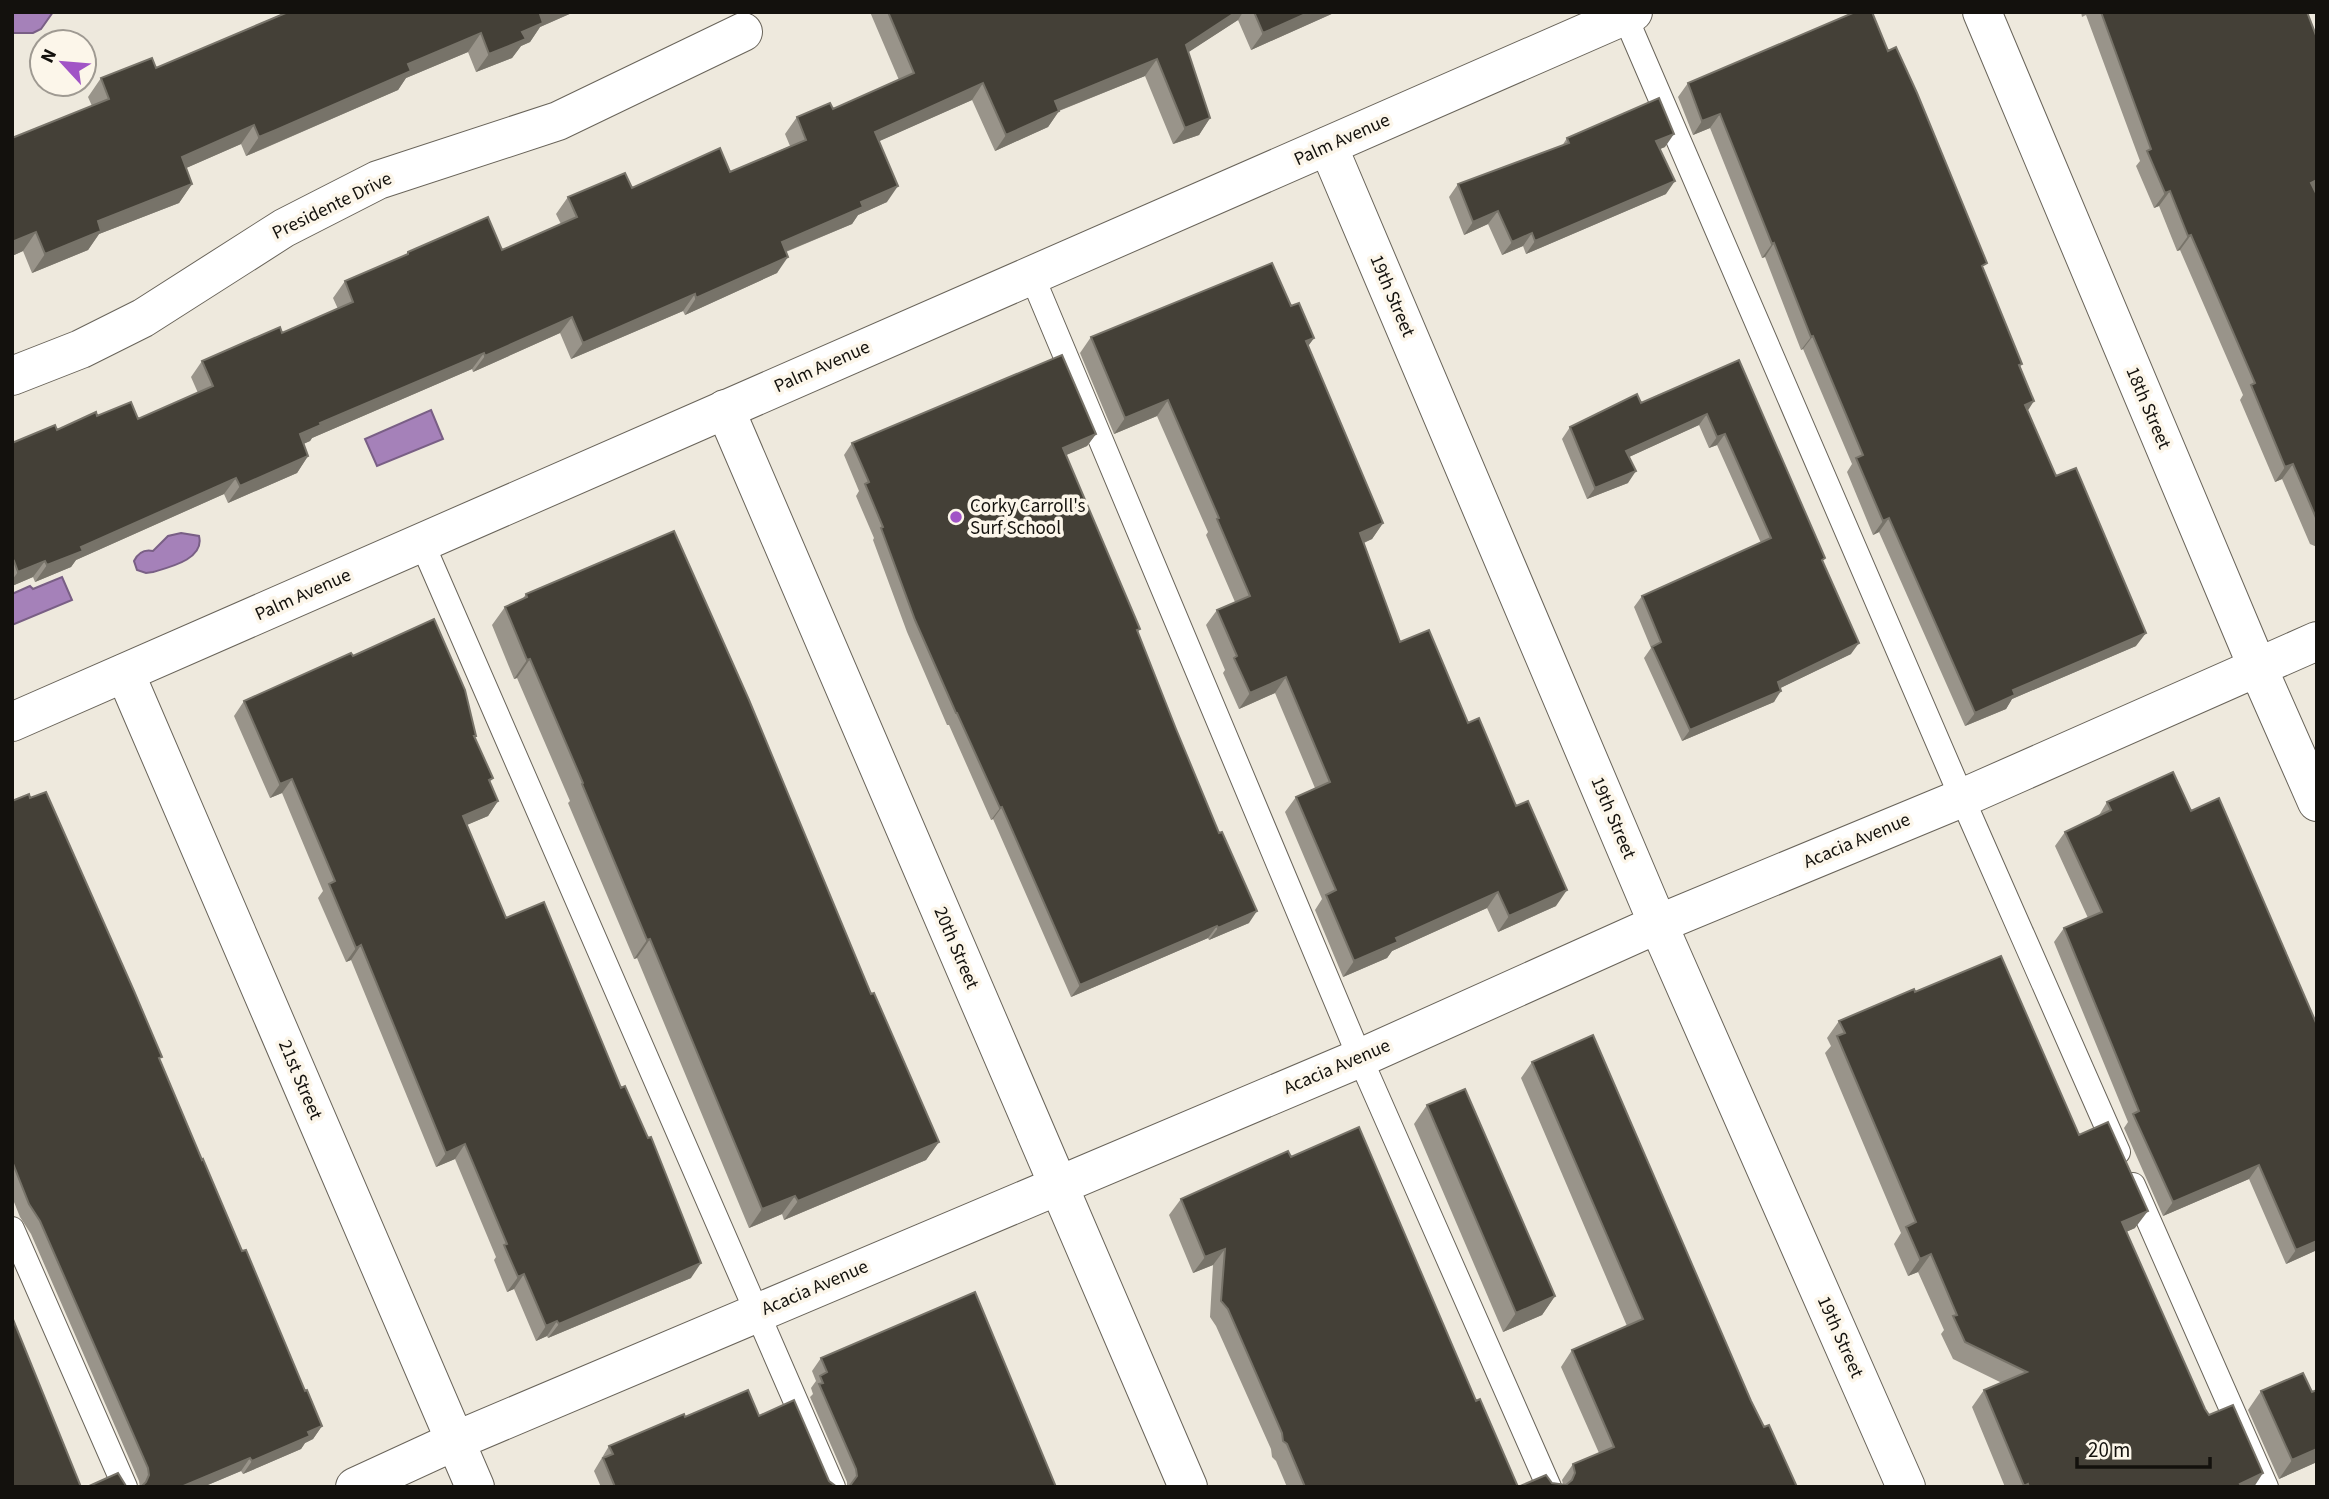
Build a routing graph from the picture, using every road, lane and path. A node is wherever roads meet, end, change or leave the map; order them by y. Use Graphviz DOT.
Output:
graph roads {
  1 [pos="1982,12"];
  2 [pos="1629,14"];
  3 [pos="743,32"];
  4 [pos="1328,146"];
  5 [pos="1032,276"];
  6 [pos="12,376"];
  7 [pos="725,410"];
  8 [pos="422,543"];
  9 [pos="2317,641"];
  10 [pos="2257,666"];
  11 [pos="125,673"];
  12 [pos="12,722"];
  13 [pos="1962,798"];
  14 [pos="2317,802"];
  15 [pos="1658,924"];
  16 [pos="1360,1058"];
  17 [pos="1057,1185"];
  18 [pos="12,1229"];
  19 [pos="758,1313"];
  20 [pos="455,1441"];
  21 [pos="125,1487"];
  22 [pos="355,1487"];
  23 [pos="475,1487"];
  24 [pos="833,1487"];
  25 [pos="1188,1487"];
  26 [pos="1549,1487"];
  27 [pos="1906,1487"];
  28 [pos="2266,1487"];
  1 -- 10 [label="street, 18th Street"];
  2 -- 4 [label="street, Palm Avenue"];
  2 -- 13 [label="lane"];
  3 -- 6 [label="street, Presidente Drive"];
  4 -- 5 [label="street, Palm Avenue"];
  4 -- 15 [label="street, 19th Street"];
  5 -- 7 [label="street, Palm Avenue"];
  5 -- 16 [label="lane"];
  7 -- 8 [label="street, Palm Avenue"];
  7 -- 17 [label="street, 20th Street"];
  8 -- 11 [label="street, Palm Avenue"];
  8 -- 19 [label="lane"];
  9 -- 10 [label="street, Acacia Avenue"];
  10 -- 13 [label="street, Acacia Avenue"];
  10 -- 14 [label="street, 18th Street"];
  11 -- 12 [label="street, Palm Avenue"];
  11 -- 20 [label="street, 21st Street"];
  13 -- 15 [label="street, Acacia Avenue"];
  13 -- 28 [label="lane"];
  15 -- 16 [label="street, Acacia Avenue"];
  15 -- 27 [label="street, 19th Street"];
  16 -- 17 [label="street, Acacia Avenue"];
  16 -- 26 [label="lane"];
  17 -- 19 [label="street, Acacia Avenue"];
  17 -- 25 [label="street, 20th Street"];
  18 -- 21 [label="lane"];
  19 -- 20 [label="street, Acacia Avenue"];
  19 -- 24 [label="lane"];
  20 -- 22 [label="street, Acacia Avenue"];
  20 -- 23 [label="street, 21st Street"];
}
